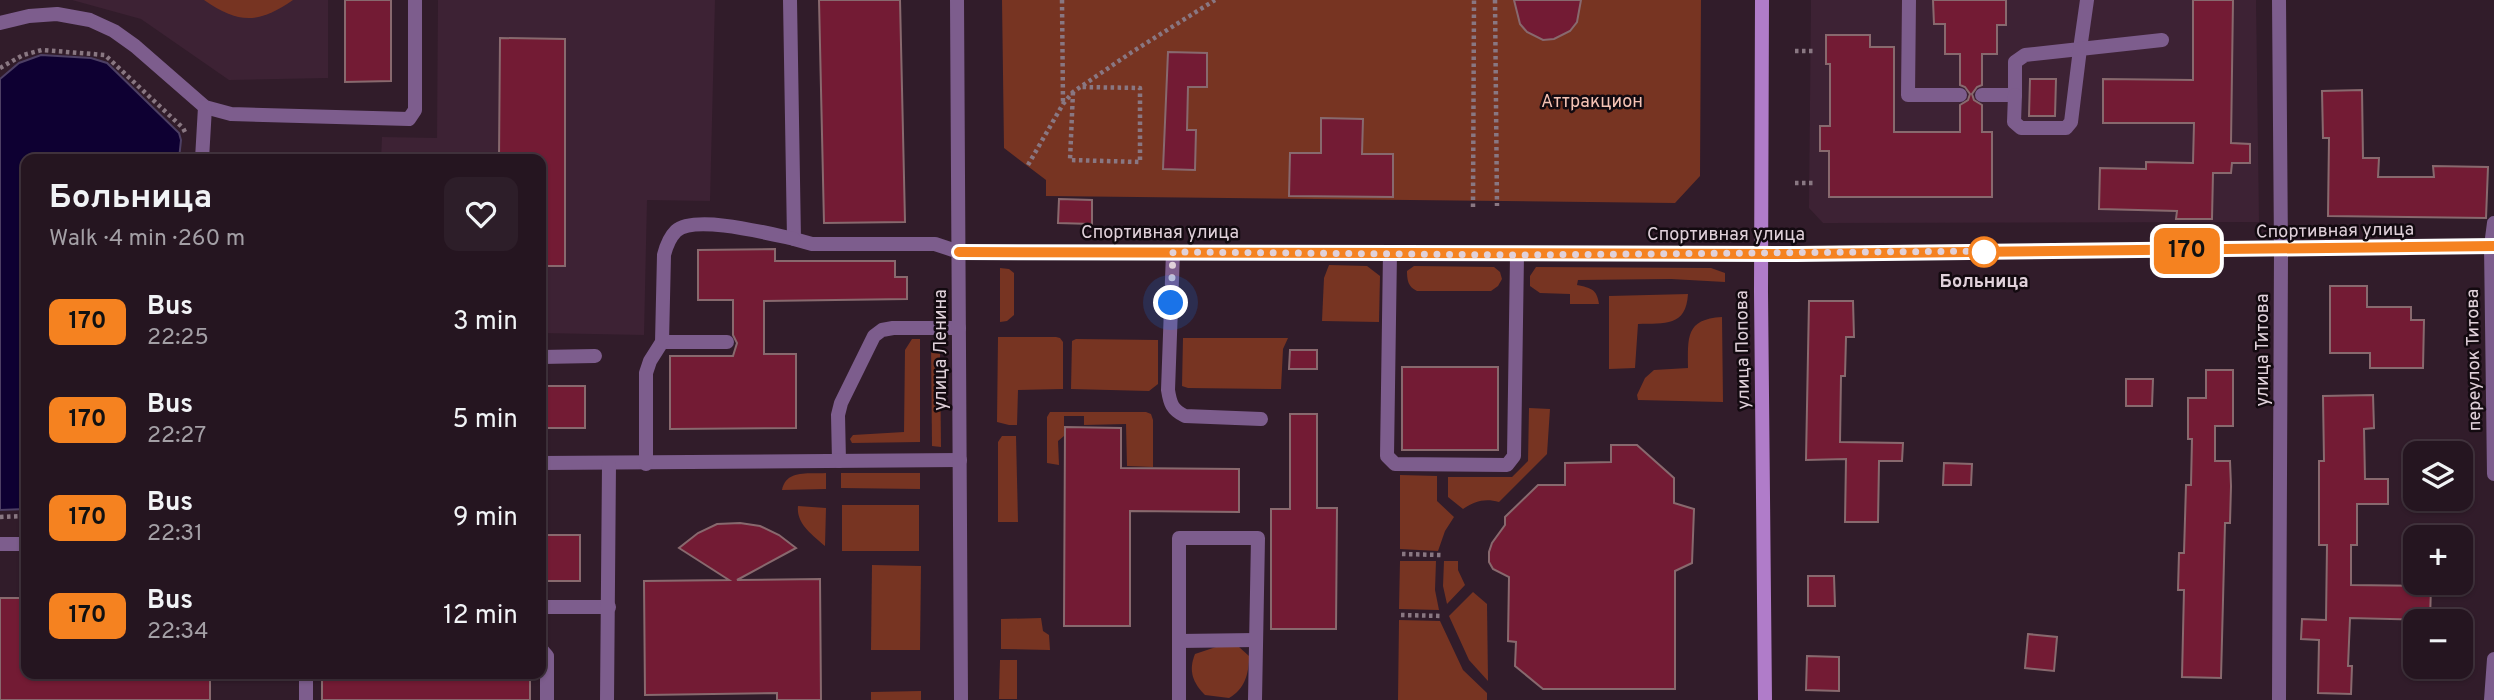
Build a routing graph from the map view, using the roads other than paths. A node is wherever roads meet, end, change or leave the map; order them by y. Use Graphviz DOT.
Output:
graph roads {
  1 [pos="415,0"];
  2 [pos="790,0"];
  3 [pos="957,0"];
  4 [pos="1762,0"];
  5 [pos="1909,0"];
  6 [pos="2087,0"];
  7 [pos="2279,0"];
  8 [pos="0,23"];
  9 [pos="2162,40"];
  10 [pos="2080,49"];
  11 [pos="1960,95"];
  12 [pos="1982,95"];
  13 [pos="2015,96"];
  14 [pos="205,107"];
  15 [pos="202,154"];
  16 [pos="2494,223"];
  17 [pos="794,239"];
  18 [pos="2493,246"];
  19 [pos="2281,250"];
  20 [pos="959,252"];
  21 [pos="1173,252"];
  22 [pos="1390,252"];
  23 [pos="1761,254"];
  24 [pos="1517,255"];
  25 [pos="959,328"];
  26 [pos="662,342"];
  27 [pos="727,342"];
  28 [pos="595,356"];
  29 [pos="546,357"];
  30 [pos="1261,419"];
  31 [pos="960,460"];
  32 [pos="839,461"];
  33 [pos="546,463"];
  34 [pos="609,464"];
  35 [pos="646,464"];
  36 [pos="2494,474"];
  37 [pos="0,544"];
  38 [pos="21,544"];
  39 [pos="546,607"];
  40 [pos="609,607"];
  41 [pos="1256,640"];
  42 [pos="1179,641"];
  43 [pos="546,655"];
  44 [pos="2494,659"];
  45 [pos="306,679"];
  46 [pos="306,700"];
  47 [pos="547,700"];
  48 [pos="607,700"];
  49 [pos="961,700"];
  50 [pos="1179,700"];
  51 [pos="1255,700"];
  52 [pos="1765,700"];
  53 [pos="2279,700"];
  54 [pos="2491,700"];
  1 -- 14 [label="street"];
  2 -- 17 [label="street"];
  3 -- 20 [label="street, улица Ленина"];
  4 -- 23 [label="street, улица Попова"];
  5 -- 11 [label="street"];
  6 -- 10 [label="street"];
  7 -- 19 [label="street, улица Титова"];
  8 -- 14 [label="street"];
  9 -- 10 [label="street"];
  10 -- 13 [label="street"];
  10 -- 13 [label="street"];
  12 -- 13 [label="street"];
  14 -- 15 [label="street"];
  16 -- 18 [label="street, переулок Титова"];
  17 -- 20 [label="street, Спортивная улица"];
  17 -- 26 [label="street, Спортивная улица"];
  18 -- 19 [label="street, Спортивная улица"];
  18 -- 36 [label="street, переулок Титова"];
  19 -- 23 [label="street, Спортивная улица"];
  19 -- 53 [label="street, улица Титова"];
  20 -- 21 [label="street, Спортивная улица"];
  20 -- 25 [label="street, улица Ленина"];
  21 -- 22 [label="street, Спортивная улица"];
  21 -- 30 [label="street"];
  22 -- 24 [label="street, Спортивная улица"];
  22 -- 24 [label="street"];
  23 -- 24 [label="street, Спортивная улица"];
  23 -- 52 [label="street, улица Попова"];
  25 -- 31 [label="street, улица Ленина"];
  25 -- 32 [label="street"];
  26 -- 27 [label="street"];
  26 -- 35 [label="street"];
  28 -- 29 [label="street"];
  31 -- 32 [label="street"];
  31 -- 49 [label="street, улица Ленина"];
  32 -- 35 [label="street"];
  33 -- 34 [label="street"];
  34 -- 35 [label="street"];
  34 -- 40 [label="street"];
  37 -- 38 [label="street"];
  39 -- 40 [label="street"];
  40 -- 48 [label="street"];
  41 -- 42 [label="street"];
  41 -- 42 [label="street"];
  41 -- 51 [label="street"];
  42 -- 50 [label="street"];
  43 -- 47 [label="street"];
  44 -- 54 [label="street"];
  45 -- 46 [label="street"];
}
